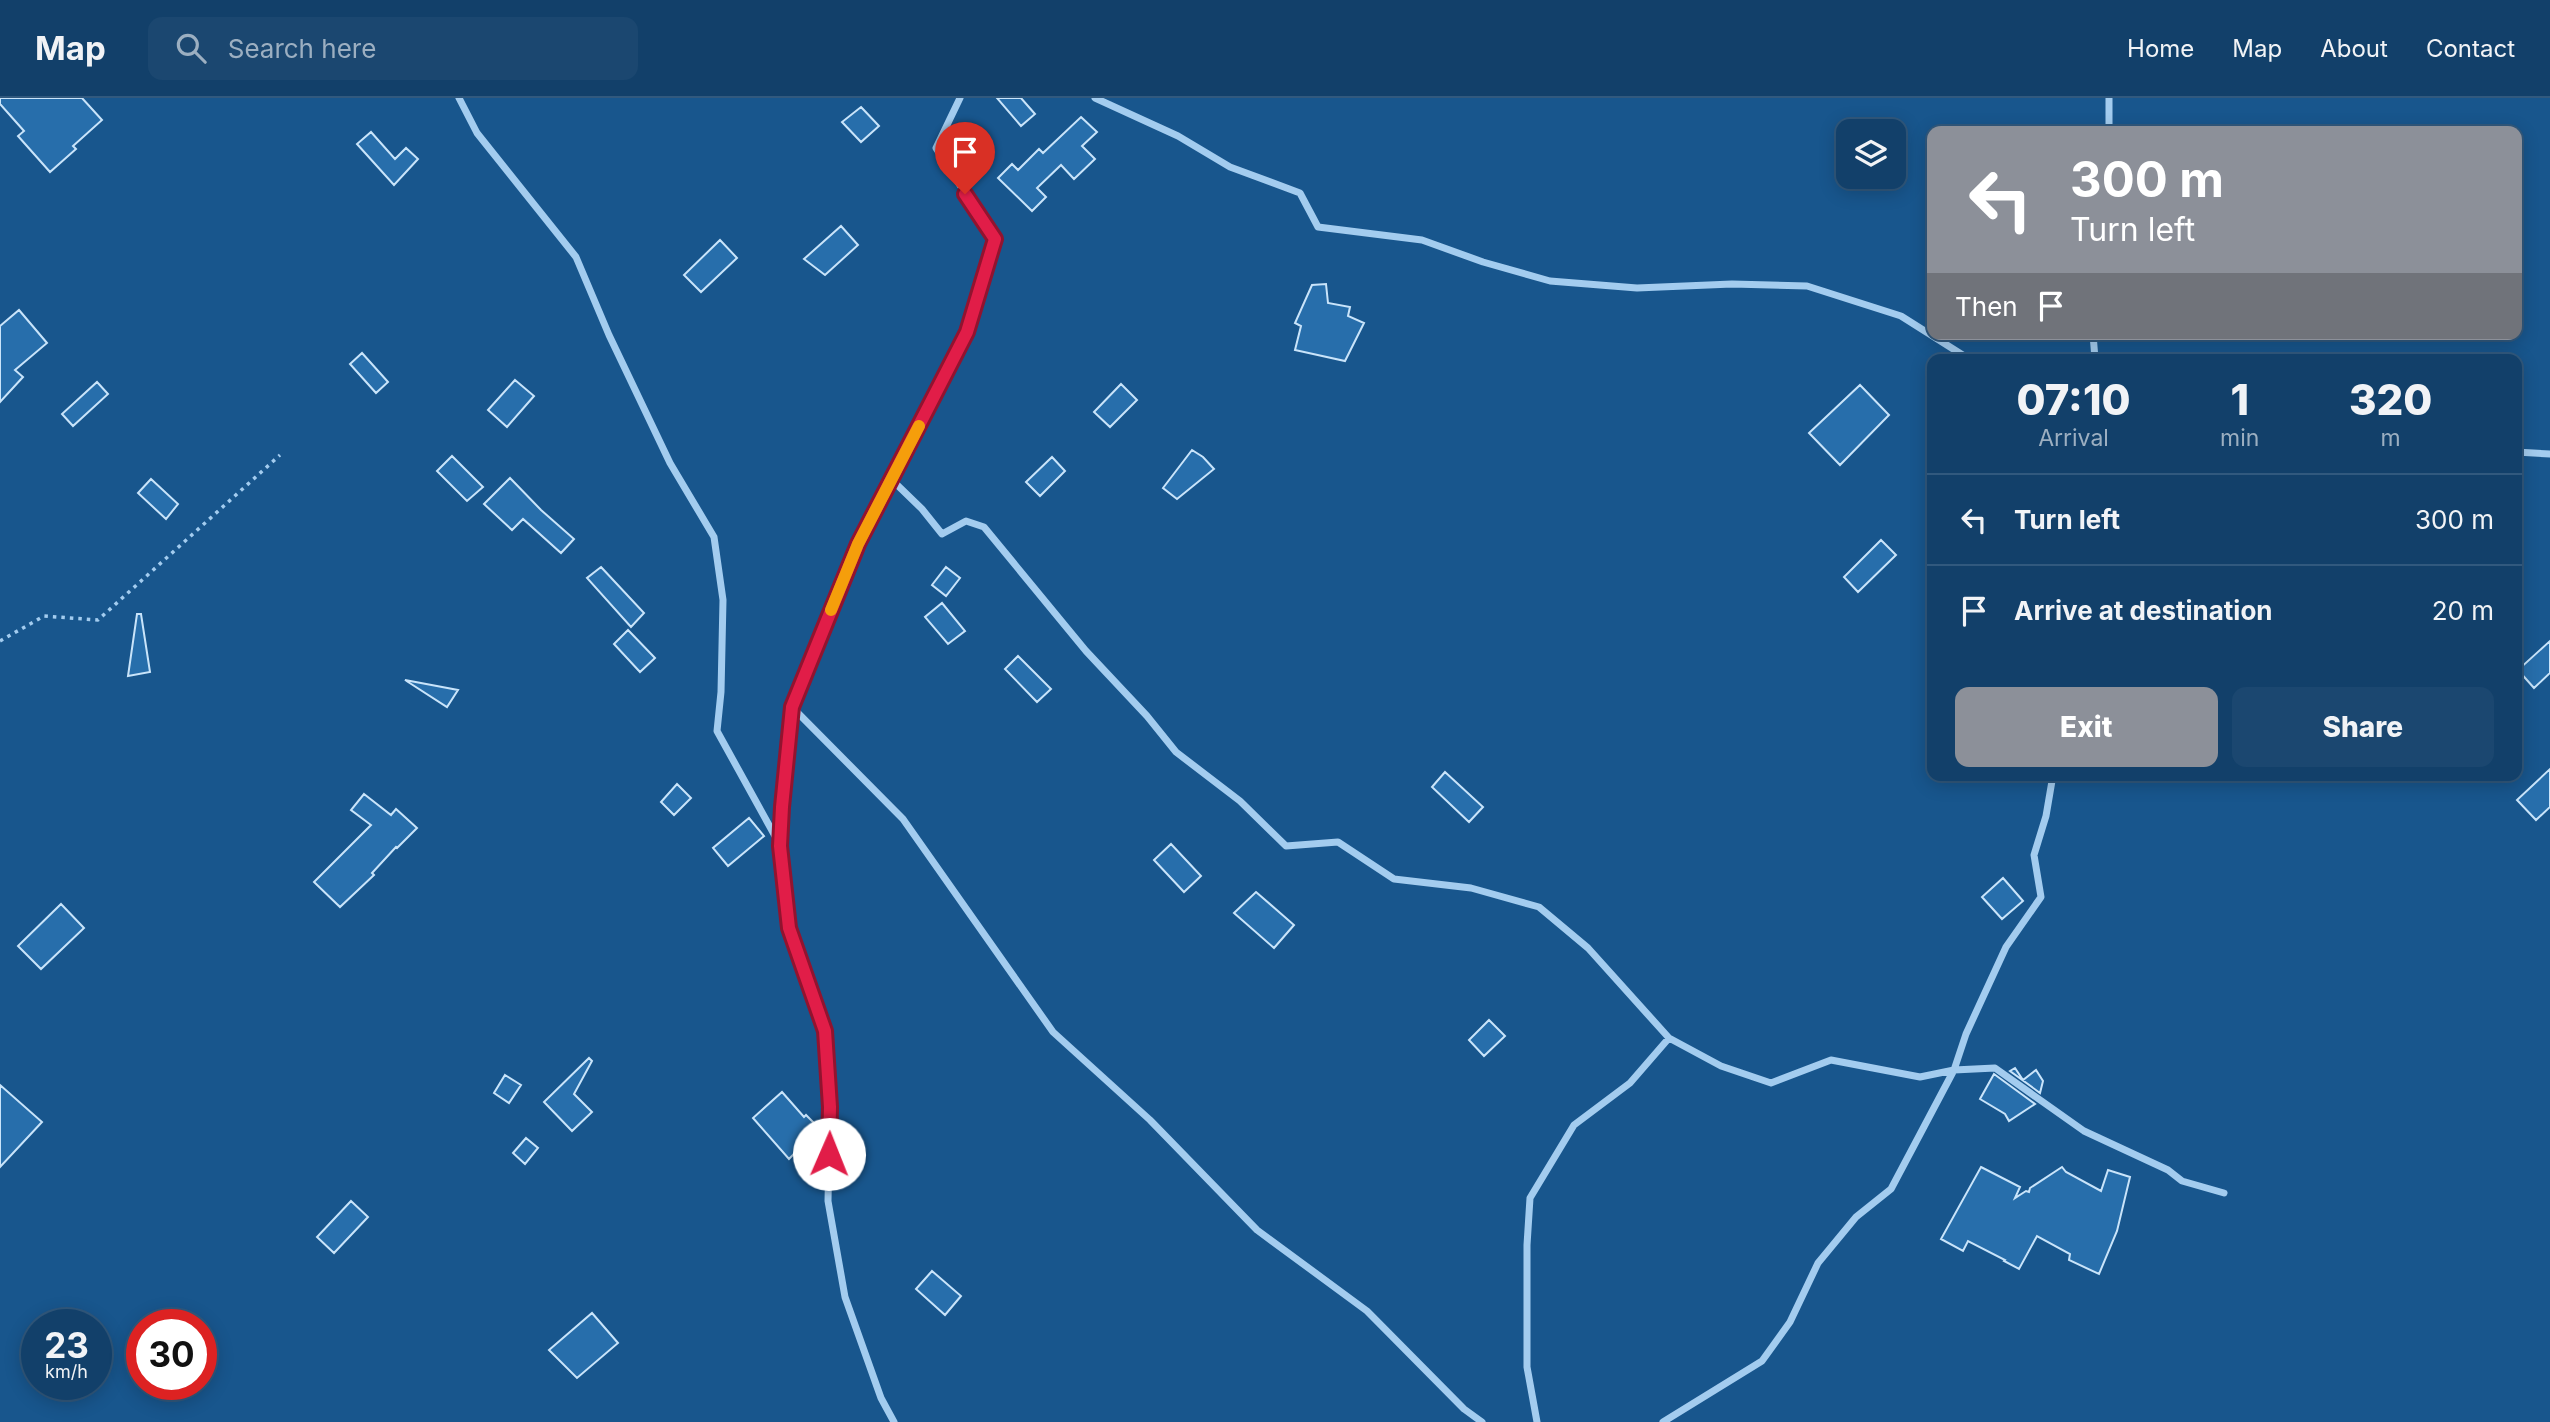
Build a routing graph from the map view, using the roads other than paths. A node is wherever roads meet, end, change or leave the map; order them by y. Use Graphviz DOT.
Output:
graph roads {
  1 [pos="459,98"];
  2 [pos="960,98"];
  3 [pos="1095,98"];
  4 [pos="2109,98"];
  5 [pos="2109,126"];
  6 [pos="1927,332"];
  7 [pos="1939,340"];
  8 [pos="1961,354"];
  9 [pos="2522,452"];
  10 [pos="2550,454"];
  11 [pos="891,479"];
  12 [pos="792,707"];
  13 [pos="2052,781"];
  14 [pos="780,846"];
  15 [pos="1669,1038"];
  16 [pos="1954,1070"];
  17 [pos="2224,1193"];
  18 [pos="894,1422"];
  19 [pos="1482,1422"];
  20 [pos="1537,1422"];
  21 [pos="1663,1422"];
  1 -- 14 [label="street"];
  2 -- 11 [label="street"];
  3 -- 6 [label="street"];
  4 -- 5 [label="street"];
  7 -- 8 [label="street"];
  9 -- 10 [label="street"];
  11 -- 12 [label="street"];
  11 -- 15 [label="street"];
  12 -- 14 [label="street"];
  12 -- 19 [label="street"];
  13 -- 16 [label="street"];
  14 -- 18 [label="street"];
  15 -- 16 [label="street"];
  15 -- 20 [label="street"];
  16 -- 17 [label="street"];
  16 -- 21 [label="street"];
}
